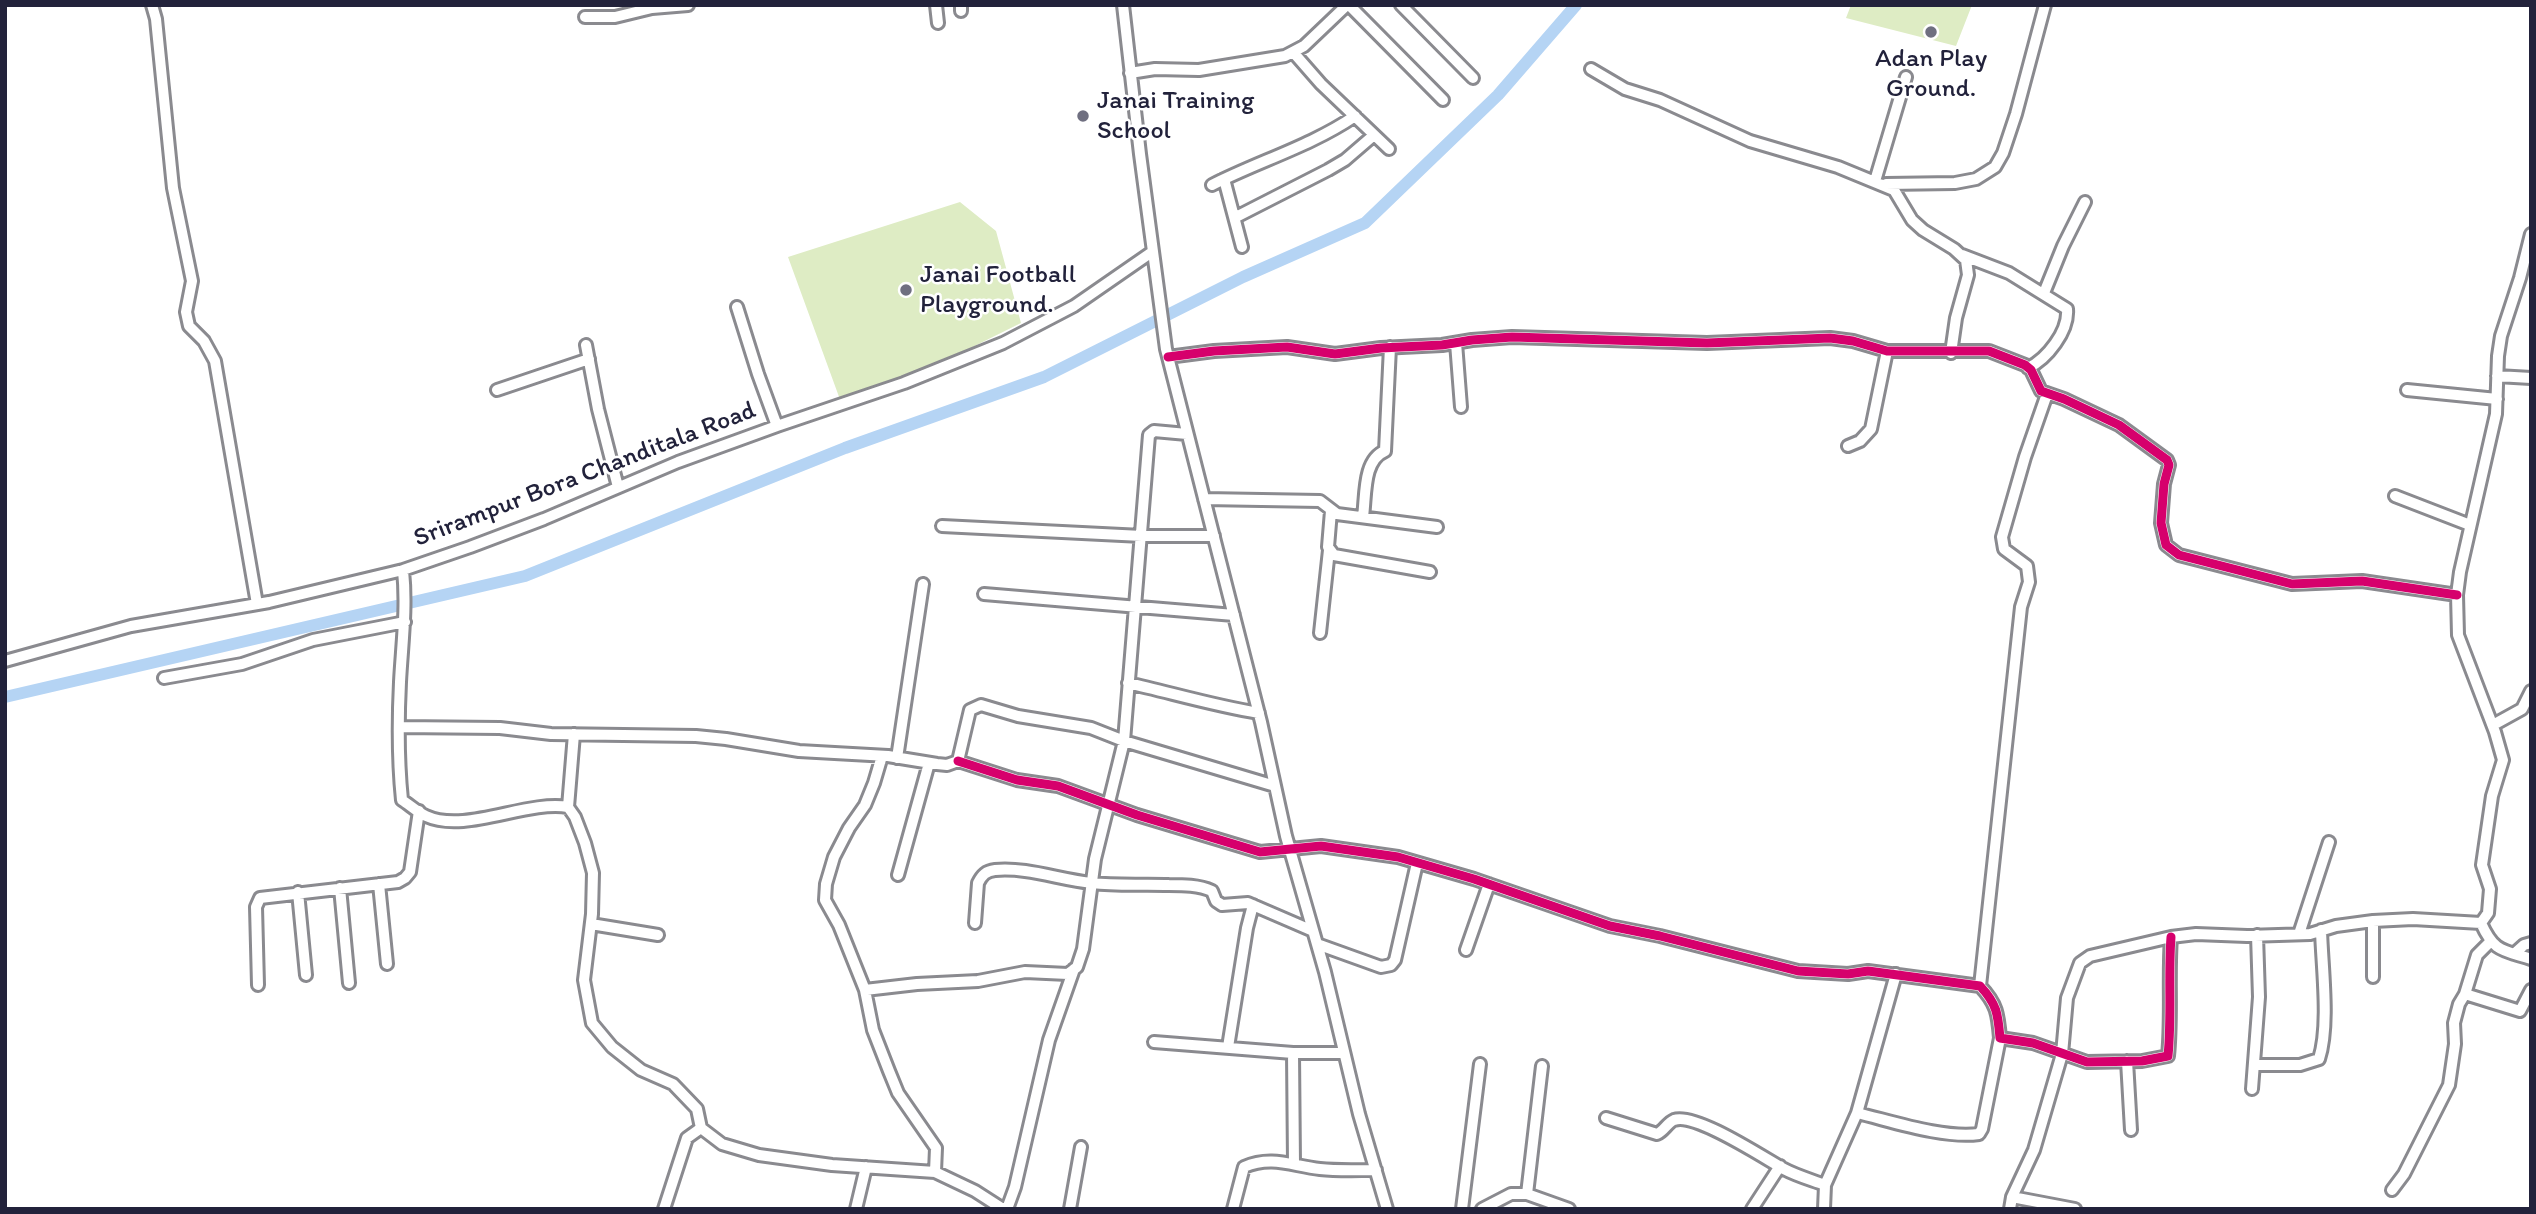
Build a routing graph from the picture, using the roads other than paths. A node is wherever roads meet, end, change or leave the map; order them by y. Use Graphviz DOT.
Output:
graph roads {
  1 [pos="152,5"];
  2 [pos="688,5"];
  3 [pos="936,5"];
  4 [pos="1123,5"];
  5 [pos="1348,5"];
  6 [pos="1401,5"];
  7 [pos="2045,5"];
  8 [pos="656,6"];
  9 [pos="585,17"];
  10 [pos="938,23"];
  11 [pos="1293,52"];
  12 [pos="1591,69"];
  13 [pos="1130,73"];
  14 [pos="1906,77"];
  15 [pos="1473,78"];
  16 [pos="1443,100"];
  17 [pos="1354,117"];
  18 [pos="1374,135"];
  19 [pos="1389,149"];
  20 [pos="1224,178"];
  21 [pos="1879,182"];
  22 [pos="1212,185"];
  23 [pos="2085,202"];
  24 [pos="1236,217"];
  25 [pos="2531,234"];
  26 [pos="1242,247"];
  27 [pos="1153,252"];
  28 [pos="1962,255"];
  29 [pos="2044,293"];
  30 [pos="737,307"];
  31 [pos="1455,342"];
  32 [pos="586,345"];
  33 [pos="1390,347"];
  34 [pos="1887,351"];
  35 [pos="1951,353"];
  36 [pos="1168,356"];
  37 [pos="589,359"];
  38 [pos="2028,368"];
  39 [pos="2497,376"];
  40 [pos="2531,378"];
  41 [pos="497,390"];
  42 [pos="2407,390"];
  43 [pos="2047,394"];
  44 [pos="2497,399"];
  45 [pos="1461,407"];
  46 [pos="777,426"];
  47 [pos="1187,434"];
  48 [pos="1848,446"];
  49 [pos="618,487"];
  50 [pos="2395,496"];
  51 [pos="1204,499"];
  52 [pos="1331,511"];
  53 [pos="1363,517"];
  54 [pos="2470,525"];
  55 [pos="942,526"];
  56 [pos="1437,527"];
  57 [pos="1142,536"];
  58 [pos="1214,537"];
  59 [pos="1329,550"];
  60 [pos="403,570"];
  61 [pos="1430,572"];
  62 [pos="923,584"];
  63 [pos="984,594"];
  64 [pos="2457,596"];
  65 [pos="257,604"];
  66 [pos="1134,607"];
  67 [pos="1234,615"];
  68 [pos="405,616"];
  69 [pos="1320,633"];
  70 [pos="5,661"];
  71 [pos="164,678"];
  72 [pos="1128,683"];
  73 [pos="2531,691"];
  74 [pos="1259,713"];
  75 [pos="2493,725"];
  76 [pos="399,727"];
  77 [pos="574,734"];
  78 [pos="1124,741"];
  79 [pos="882,756"];
  80 [pos="897,758"];
  81 [pos="958,761"];
  82 [pos="929,763"];
  83 [pos="1275,786"];
  84 [pos="1107,803"];
  85 [pos="568,807"];
  86 [pos="419,811"];
  87 [pos="2329,842"];
  88 [pos="1290,848"];
  89 [pos="1417,863"];
  90 [pos="898,875"];
  91 [pos="1092,883"];
  92 [pos="379,884"];
  93 [pos="1489,884"];
  94 [pos="340,888"];
  95 [pos="298,892"];
  96 [pos="1253,905"];
  97 [pos="2372,921"];
  98 [pos="975,923"];
  99 [pos="2481,923"];
  100 [pos="591,924"];
  101 [pos="2320,930"];
  102 [pos="1313,931"];
  103 [pos="2299,934"];
  104 [pos="658,935"];
  105 [pos="2257,935"];
  106 [pos="2171,937"];
  107 [pos="2489,943"];
  108 [pos="2531,943"];
  109 [pos="1317,944"];
  110 [pos="1465,950"];
  111 [pos="2514,954"];
  112 [pos="2531,959"];
  113 [pos="387,964"];
  114 [pos="1074,970"];
  115 [pos="1896,974"];
  116 [pos="306,975"];
  117 [pos="2373,977"];
  118 [pos="349,983"];
  119 [pos="258,985"];
  120 [pos="1980,986"];
  121 [pos="865,990"];
  122 [pos="2531,990"];
  123 [pos="2465,994"];
  124 [pos="2000,1038"];
  125 [pos="1154,1042"];
  126 [pos="1228,1047"];
  127 [pos="1293,1053"];
  128 [pos="1344,1054"];
  129 [pos="2062,1054"];
  130 [pos="2127,1061"];
  131 [pos="1480,1064"];
  132 [pos="2254,1065"];
  133 [pos="1542,1066"];
  134 [pos="2252,1089"];
  135 [pos="1857,1113"];
  136 [pos="1606,1118"];
  137 [pos="701,1128"];
  138 [pos="2131,1130"];
  139 [pos="1082,1147"];
  140 [pos="1294,1164"];
  141 [pos="1780,1166"];
  142 [pos="866,1167"];
  143 [pos="1376,1170"];
  144 [pos="935,1172"];
  145 [pos="1825,1185"];
  146 [pos="2392,1190"];
  147 [pos="1527,1194"];
  148 [pos="2011,1203"];
  149 [pos="664,1209"];
  150 [pos="856,1209"];
  151 [pos="1005,1209"];
  152 [pos="1070,1209"];
  153 [pos="1233,1209"];
  154 [pos="1387,1209"];
  155 [pos="1462,1209"];
  156 [pos="1482,1209"];
  157 [pos="1569,1209"];
  158 [pos="1752,1209"];
  159 [pos="1824,1209"];
  160 [pos="2076,1209"];
  1 -- 65 [label="street"];
  2 -- 8 [label="street"];
  3 -- 10 [label="street"];
  4 -- 13 [label="street"];
  5 -- 11 [label="street"];
  5 -- 16 [label="street"];
  6 -- 15 [label="street"];
  7 -- 21 [label="street"];
  8 -- 9 [label="street"];
  11 -- 13 [label="street"];
  11 -- 17 [label="street"];
  12 -- 21 [label="street"];
  13 -- 27 [label="street"];
  14 -- 21 [label="street"];
  17 -- 18 [label="street"];
  17 -- 20 [label="street"];
  18 -- 19 [label="street"];
  18 -- 24 [label="street"];
  20 -- 22 [label="street"];
  20 -- 24 [label="street"];
  21 -- 28 [label="street"];
  23 -- 29 [label="street"];
  24 -- 26 [label="street"];
  25 -- 39 [label="street"];
  27 -- 36 [label="street"];
  27 -- 46 [label="street, Srirampur Bora Chanditala Road"];
  28 -- 29 [label="street"];
  28 -- 35 [label="street"];
  29 -- 38 [label="street"];
  30 -- 46 [label="street"];
  31 -- 33 [label="street"];
  31 -- 34 [label="street"];
  31 -- 45 [label="street"];
  32 -- 37 [label="street"];
  33 -- 36 [label="street"];
  33 -- 53 [label="street"];
  34 -- 35 [label="street"];
  34 -- 48 [label="street"];
  35 -- 38 [label="street"];
  36 -- 47 [label="street"];
  37 -- 41 [label="street"];
  37 -- 49 [label="street"];
  38 -- 43 [label="street"];
  39 -- 40 [label="street"];
  39 -- 44 [label="street"];
  42 -- 44 [label="street"];
  43 -- 64 [label="street"];
  43 -- 120 [label="street"];
  44 -- 54 [label="street"];
  46 -- 49 [label="street, Srirampur Bora Chanditala Road"];
  47 -- 51 [label="street"];
  47 -- 57 [label="street"];
  49 -- 60 [label="street, Srirampur Bora Chanditala Road"];
  50 -- 54 [label="street"];
  51 -- 52 [label="street"];
  51 -- 58 [label="street"];
  52 -- 53 [label="street"];
  52 -- 59 [label="street"];
  53 -- 56 [label="street"];
  54 -- 64 [label="street"];
  55 -- 57 [label="street"];
  57 -- 58 [label="street"];
  57 -- 66 [label="street"];
  58 -- 67 [label="street"];
  59 -- 61 [label="street"];
  59 -- 69 [label="street"];
  60 -- 65 [label="street, Srirampur Bora Chanditala Road"];
  60 -- 68 [label="street"];
  62 -- 80 [label="street"];
  63 -- 66 [label="street"];
  64 -- 75 [label="street"];
  65 -- 70 [label="street, Srirampur Bora Chanditala Road"];
  66 -- 67 [label="street"];
  66 -- 72 [label="street"];
  67 -- 74 [label="street"];
  68 -- 71 [label="street"];
  68 -- 76 [label="street"];
  72 -- 74 [label="street"];
  72 -- 78 [label="street"];
  73 -- 75 [label="street"];
  74 -- 83 [label="street"];
  75 -- 99 [label="street"];
  76 -- 77 [label="street"];
  76 -- 86 [label="street"];
  77 -- 79 [label="street"];
  77 -- 85 [label="street"];
  78 -- 81 [label="street"];
  78 -- 83 [label="street"];
  78 -- 84 [label="street"];
  79 -- 80 [label="street"];
  79 -- 121 [label="street"];
  80 -- 82 [label="street"];
  81 -- 82 [label="street"];
  81 -- 84 [label="street"];
  82 -- 90 [label="street"];
  83 -- 88 [label="street"];
  84 -- 88 [label="street"];
  84 -- 91 [label="street"];
  85 -- 86 [label="street"];
  85 -- 100 [label="street"];
  86 -- 92 [label="street"];
  87 -- 103 [label="street"];
  88 -- 89 [label="street"];
  88 -- 102 [label="street"];
  89 -- 93 [label="street"];
  89 -- 109 [label="street"];
  91 -- 96 [label="street"];
  91 -- 98 [label="street"];
  91 -- 114 [label="street"];
  92 -- 94 [label="street"];
  92 -- 113 [label="street"];
  93 -- 110 [label="street"];
  93 -- 115 [label="street"];
  94 -- 95 [label="street"];
  94 -- 118 [label="street"];
  95 -- 116 [label="street"];
  95 -- 119 [label="street"];
  96 -- 102 [label="street"];
  96 -- 126 [label="street"];
  97 -- 99 [label="street"];
  97 -- 101 [label="street"];
  97 -- 117 [label="street"];
  99 -- 107 [label="street"];
  100 -- 104 [label="street"];
  100 -- 137 [label="street"];
  101 -- 103 [label="street"];
  101 -- 132 [label="street"];
  102 -- 109 [label="street"];
  103 -- 105 [label="street"];
  105 -- 106 [label="street"];
  105 -- 132 [label="street"];
  106 -- 129 [label="street"];
  106 -- 130 [label="street"];
  107 -- 111 [label="street"];
  107 -- 123 [label="street"];
  108 -- 111 [label="street"];
  109 -- 128 [label="street"];
  111 -- 112 [label="street"];
  114 -- 121 [label="street"];
  114 -- 151 [label="street"];
  115 -- 120 [label="street"];
  115 -- 135 [label="street"];
  120 -- 124 [label="street"];
  121 -- 144 [label="street"];
  122 -- 123 [label="street"];
  123 -- 146 [label="street"];
  124 -- 129 [label="street"];
  124 -- 135 [label="street"];
  125 -- 126 [label="street"];
  126 -- 127 [label="street"];
  127 -- 128 [label="street"];
  127 -- 140 [label="street"];
  128 -- 143 [label="street"];
  129 -- 130 [label="street"];
  129 -- 148 [label="street"];
  130 -- 138 [label="street"];
  131 -- 155 [label="street"];
  132 -- 134 [label="street"];
  133 -- 147 [label="street"];
  135 -- 145 [label="street"];
  136 -- 141 [label="street"];
  137 -- 142 [label="street"];
  137 -- 149 [label="street"];
  139 -- 152 [label="street"];
  140 -- 143 [label="street"];
  140 -- 153 [label="street"];
  141 -- 145 [label="street"];
  141 -- 158 [label="street"];
  142 -- 144 [label="street"];
  142 -- 150 [label="street"];
  143 -- 154 [label="street"];
  144 -- 151 [label="street"];
  145 -- 159 [label="street"];
  147 -- 156 [label="street"];
  147 -- 157 [label="street"];
  148 -- 160 [label="street"];
}
